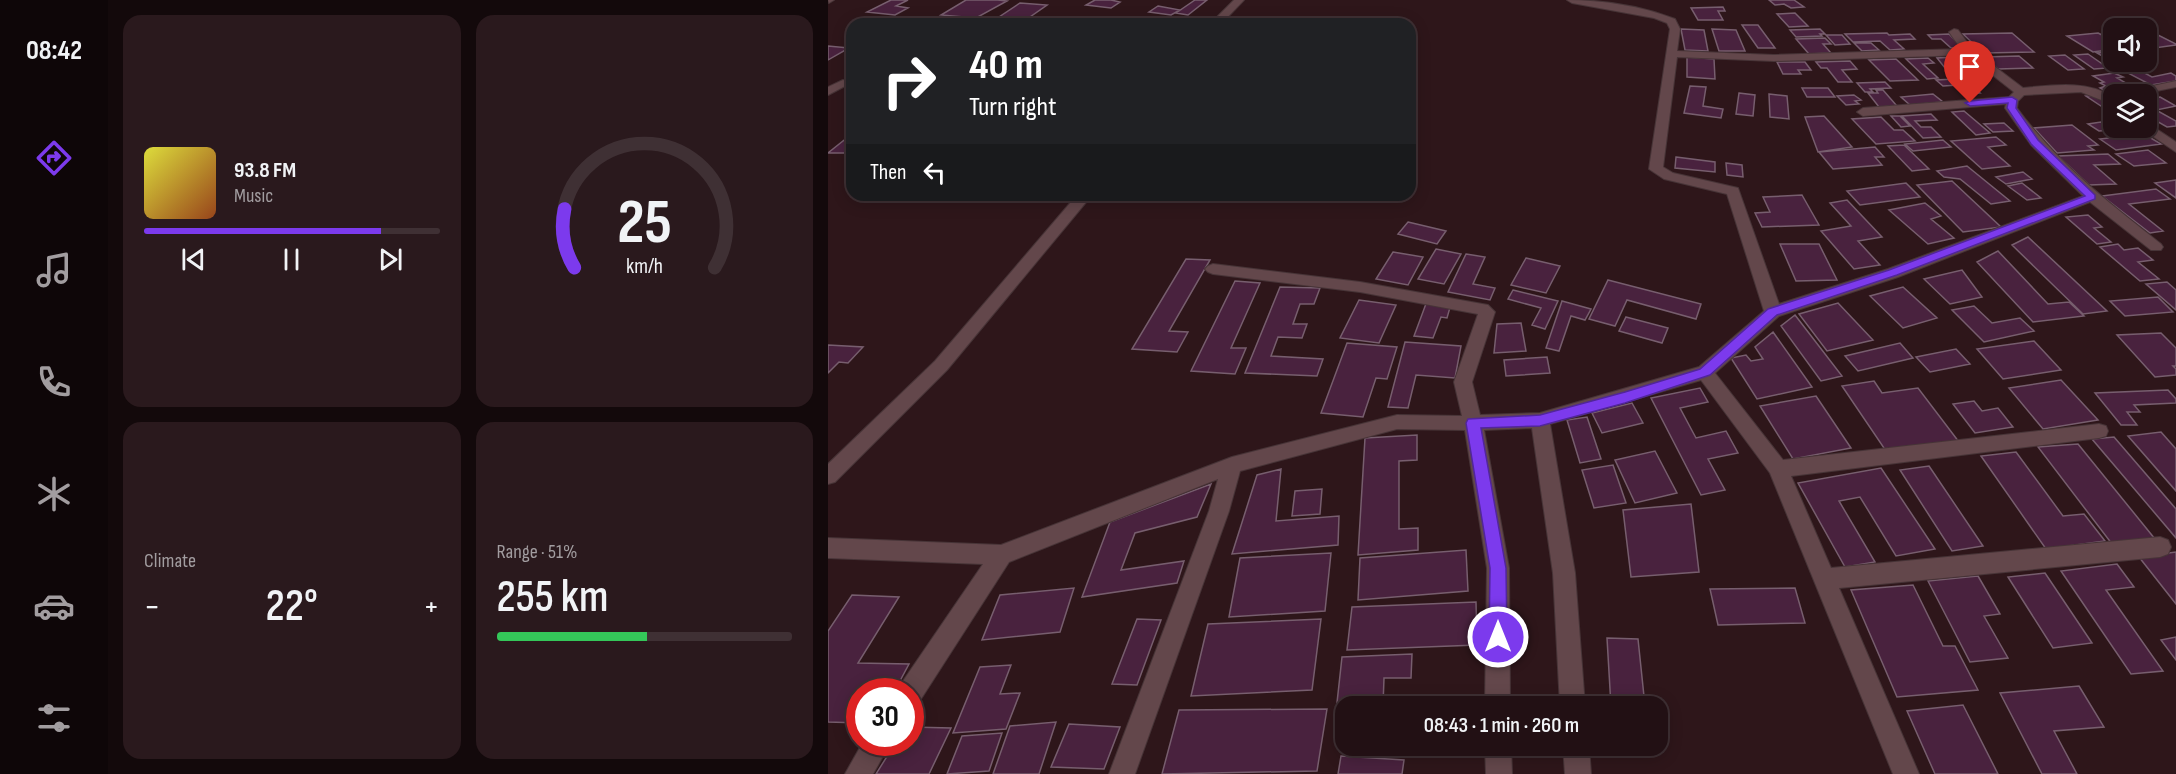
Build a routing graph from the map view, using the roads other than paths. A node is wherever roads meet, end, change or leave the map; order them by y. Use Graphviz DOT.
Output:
graph roads {
  1 [pos="1239,0"];
  2 [pos="1572,0"];
  3 [pos="1221,18"];
  4 [pos="1954,33"];
  5 [pos="1969,52"];
  6 [pos="1672,54"];
  7 [pos="843,83"];
  8 [pos="2176,84"];
  9 [pos="2157,88"];
  10 [pos="828,92"];
  11 [pos="2103,94"];
  12 [pos="2017,96"];
  13 [pos="1863,112"];
  14 [pos="2157,134"];
  15 [pos="2176,148"];
  16 [pos="2092,197"];
  17 [pos="1079,201"];
  18 [pos="2156,247"];
  19 [pos="1213,269"];
  20 [pos="1773,312"];
  21 [pos="1705,372"];
  22 [pos="1540,420"];
  23 [pos="1473,423"];
  24 [pos="2099,431"];
  25 [pos="1232,465"];
  26 [pos="1778,469"];
  27 [pos="828,476"];
  28 [pos="2160,547"];
  29 [pos="828,548"];
  30 [pos="1001,555"];
  31 [pos="1825,579"];
  32 [pos="920,678"];
  33 [pos="1498,696"];
  34 [pos="1572,696"];
  35 [pos="869,756"];
  36 [pos="1498,756"];
  37 [pos="1577,756"];
  38 [pos="858,774"];
  39 [pos="1122,774"];
  40 [pos="1498,774"];
  41 [pos="1578,774"];
  42 [pos="1906,774"];
  1 -- 3 [label="street"];
  2 -- 6 [label="street"];
  4 -- 5 [label="street"];
  5 -- 6 [label="street"];
  5 -- 12 [label="street"];
  6 -- 20 [label="street"];
  7 -- 10 [label="street"];
  8 -- 9 [label="street"];
  11 -- 12 [label="street"];
  12 -- 13 [label="street"];
  12 -- 16 [label="street"];
  14 -- 15 [label="street"];
  16 -- 18 [label="street"];
  16 -- 20 [label="street"];
  17 -- 27 [label="street"];
  19 -- 23 [label="street"];
  20 -- 21 [label="street"];
  21 -- 22 [label="street"];
  21 -- 26 [label="street"];
  22 -- 23 [label="street"];
  22 -- 34 [label="street"];
  23 -- 25 [label="street"];
  23 -- 33 [label="street"];
  24 -- 26 [label="street"];
  25 -- 30 [label="street"];
  25 -- 39 [label="street"];
  26 -- 31 [label="street"];
  28 -- 31 [label="street"];
  29 -- 30 [label="street"];
  30 -- 32 [label="street"];
  31 -- 42 [label="street"];
  35 -- 38 [label="street"];
  36 -- 40 [label="street"];
  37 -- 41 [label="street"];
}
